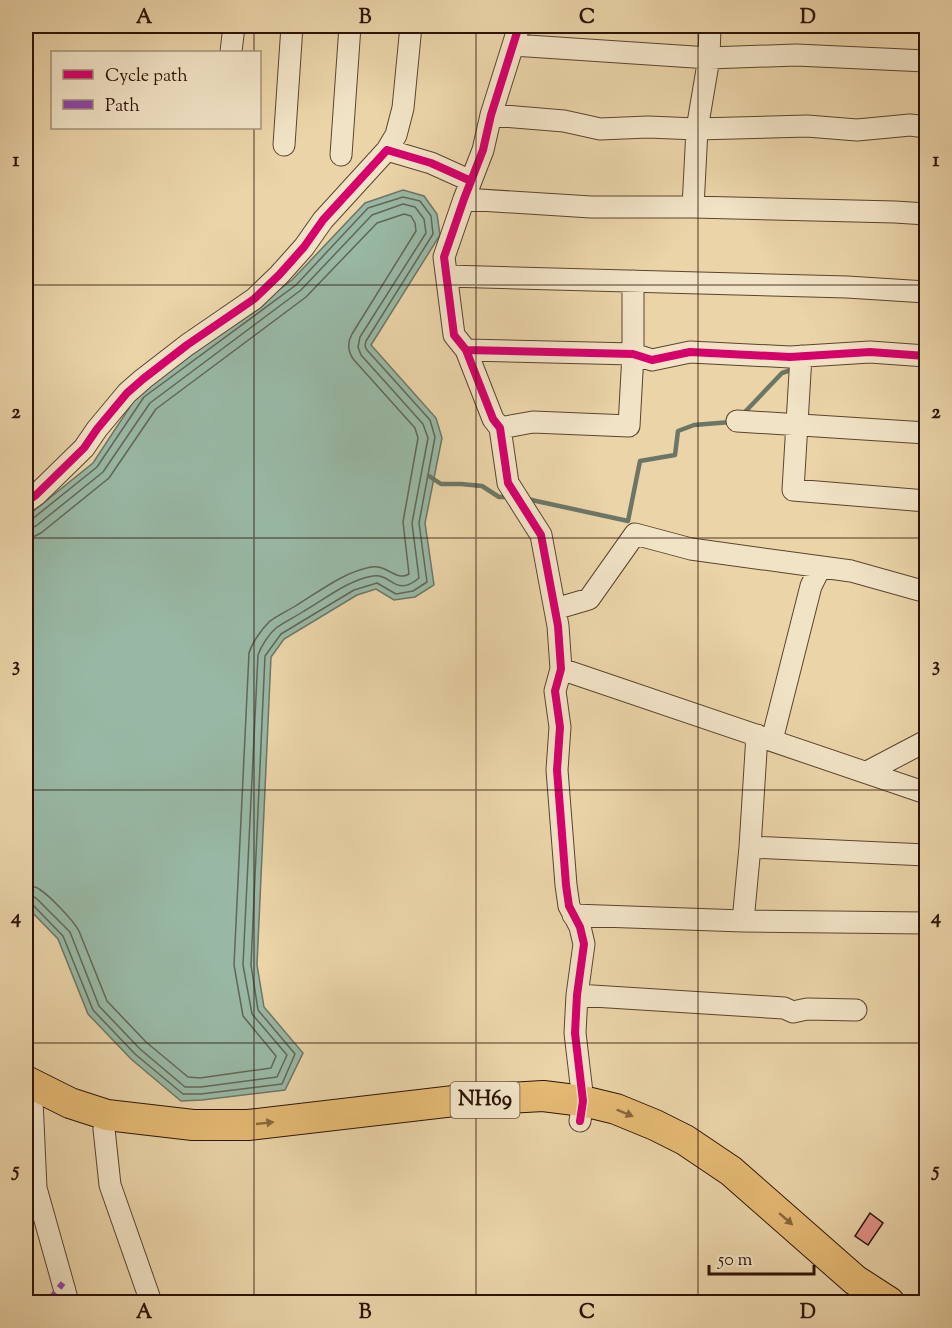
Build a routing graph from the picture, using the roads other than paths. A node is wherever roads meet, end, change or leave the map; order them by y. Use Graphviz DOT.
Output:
graph roads {
  1 [pos="234,26"];
  2 [pos="292,26"];
  3 [pos="350,26"];
  4 [pos="411,26"];
  5 [pos="710,26"];
  6 [pos="516,35"];
  7 [pos="231,51"];
  8 [pos="709,58"];
  9 [pos="927,61"];
  10 [pos="491,115"];
  11 [pos="927,127"];
  12 [pos="697,129"];
  13 [pos="284,146"];
  14 [pos="387,150"];
  15 [pos="341,155"];
  16 [pos="467,190"];
  17 [pos="693,207"];
  18 [pos="927,214"];
  19 [pos="447,276"];
  20 [pos="633,281"];
  21 [pos="927,292"];
  22 [pos="466,350"];
  23 [pos="633,354"];
  24 [pos="801,356"];
  25 [pos="927,356"];
  26 [pos="736,421"];
  27 [pos="796,425"];
  28 [pos="500,428"];
  29 [pos="927,434"];
  30 [pos="927,501"];
  31 [pos="26,502"];
  32 [pos="820,568"];
  33 [pos="927,592"];
  34 [pos="555,609"];
  35 [pos="561,669"];
  36 [pos="764,738"];
  37 [pos="927,741"];
  38 [pos="867,772"];
  39 [pos="927,793"];
  40 [pos="750,847"];
  41 [pos="927,855"];
  42 [pos="573,915"];
  43 [pos="743,921"];
  44 [pos="927,923"];
  45 [pos="577,995"];
  46 [pos="856,1010"];
  47 [pos="28,1092"];
  48 [pos="582,1111"];
  49 [pos="104,1129"];
  50 [pos="68,1302"];
  51 [pos="151,1302"];
  52 [pos="853,1302"];
  53 [pos="889,1302"];
  1 -- 7 [label="street"];
  2 -- 13 [label="street"];
  3 -- 15 [label="street"];
  4 -- 14 [label="street"];
  5 -- 8 [label="street"];
  6 -- 8 [label="street"];
  6 -- 10 [label="street"];
  8 -- 9 [label="street"];
  8 -- 12 [label="street"];
  10 -- 12 [label="street"];
  10 -- 16 [label="street"];
  11 -- 12 [label="street"];
  12 -- 17 [label="street"];
  14 -- 16 [label="street"];
  14 -- 31 [label="street"];
  16 -- 17 [label="street"];
  16 -- 19 [label="street"];
  17 -- 18 [label="street"];
  19 -- 20 [label="street"];
  19 -- 22 [label="street"];
  20 -- 21 [label="street"];
  20 -- 23 [label="street"];
  22 -- 23 [label="street"];
  22 -- 28 [label="street"];
  23 -- 24 [label="street"];
  23 -- 28 [label="street"];
  24 -- 25 [label="street"];
  24 -- 27 [label="street"];
  26 -- 27 [label="street"];
  27 -- 29 [label="street"];
  27 -- 30 [label="street"];
  28 -- 34 [label="street"];
  32 -- 33 [label="street"];
  32 -- 34 [label="street"];
  32 -- 36 [label="street"];
  34 -- 35 [label="street"];
  35 -- 36 [label="street"];
  35 -- 42 [label="street"];
  36 -- 38 [label="street"];
  36 -- 40 [label="street"];
  37 -- 38 [label="street"];
  38 -- 39 [label="street"];
  40 -- 41 [label="street"];
  40 -- 43 [label="street"];
  42 -- 43 [label="street"];
  42 -- 45 [label="street"];
  43 -- 44 [label="street"];
  45 -- 46 [label="street"];
  45 -- 48 [label="street"];
  47 -- 48 [label="highway, NH69, one-way"];
  47 -- 49 [label="highway, NH69"];
  47 -- 50 [label="street"];
  48 -- 49 [label="highway, NH69"];
  48 -- 52 [label="highway, NH69"];
  48 -- 53 [label="highway, NH69, one-way"];
  49 -- 51 [label="street"];
}
